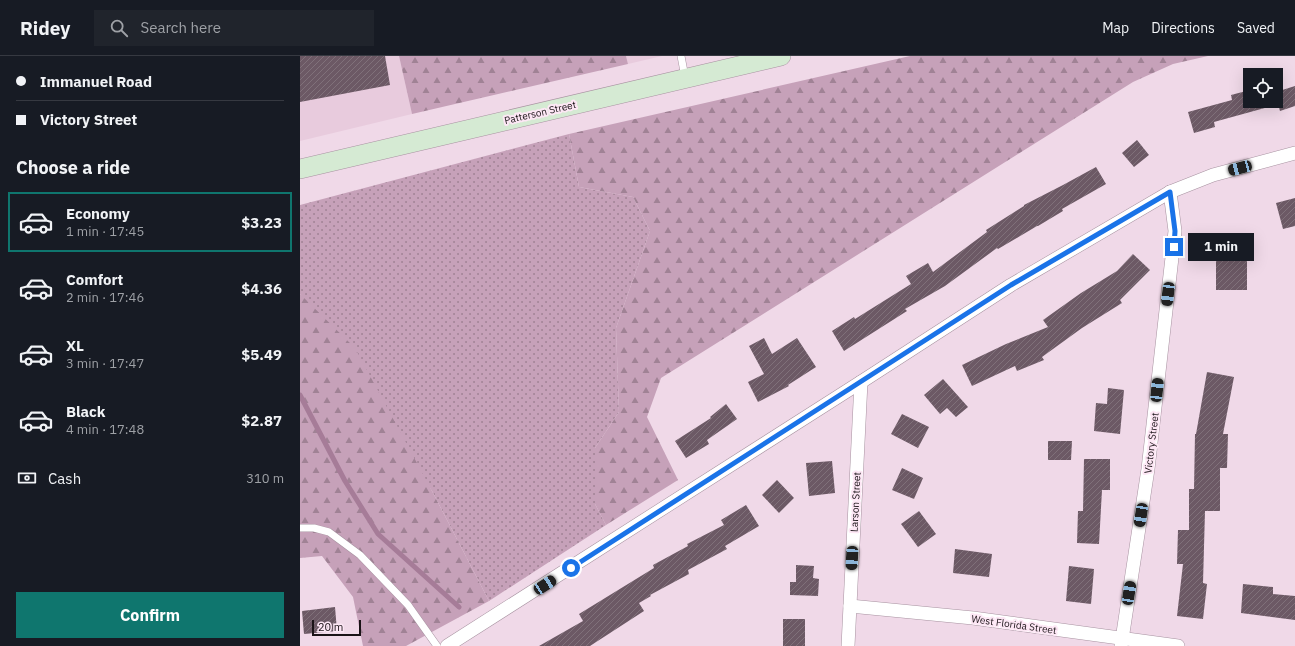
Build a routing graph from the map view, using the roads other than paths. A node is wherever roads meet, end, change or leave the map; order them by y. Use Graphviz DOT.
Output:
graph roads {
  1 [pos="681,56"];
  2 [pos="781,56"];
  3 [pos="686,78"];
  4 [pos="1295,153"];
  5 [pos="302,165"];
  6 [pos="1170,192"];
  7 [pos="861,382"];
  8 [pos="300,528"];
  9 [pos="850,606"];
  10 [pos="1122,642"];
  11 [pos="437,646"];
  12 [pos="447,646"];
  13 [pos="848,646"];
  14 [pos="1178,646"];
  1 -- 3 [label="lane"];
  2 -- 3 [label="main road, Patterson Street"];
  3 -- 5 [label="main road, Patterson Street"];
  4 -- 6 [label="street"];
  6 -- 7 [label="street"];
  6 -- 10 [label="street, Victory Street"];
  7 -- 9 [label="street, Larson Street"];
  7 -- 12 [label="street"];
  8 -- 11 [label="lane"];
  9 -- 10 [label="street, West Florida Street"];
  9 -- 13 [label="street, Larson Street"];
  10 -- 14 [label="street, West Florida Street"];
}
